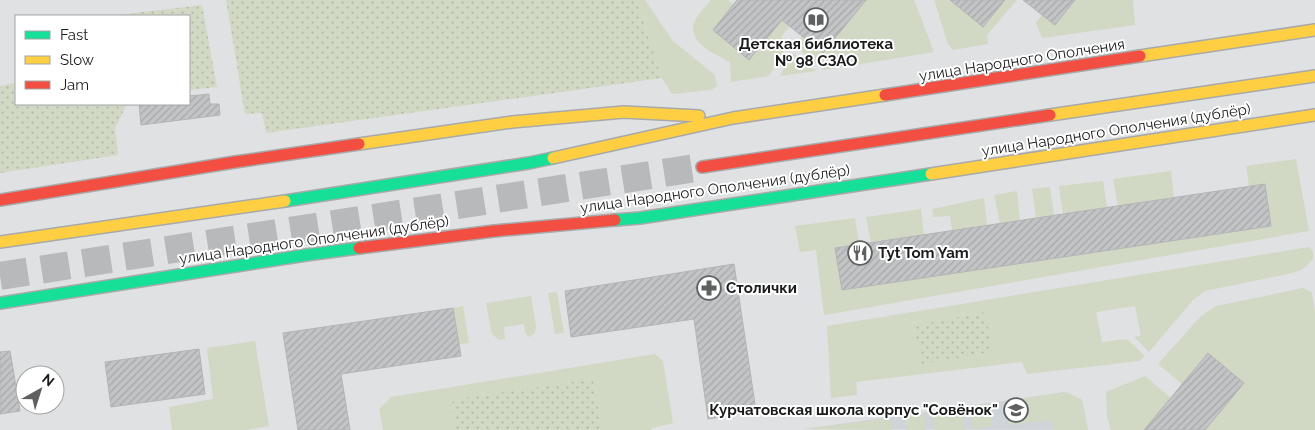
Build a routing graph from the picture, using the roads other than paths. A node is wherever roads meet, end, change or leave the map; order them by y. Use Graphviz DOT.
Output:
graph roads {
  1 [pos="1315,30"];
  2 [pos="1315,76"];
  3 [pos="1315,115"];
  4 [pos="733,118"];
  5 [pos="702,167"];
  6 [pos="0,200"];
  7 [pos="0,242"];
  8 [pos="0,303"];
  1 -- 4 [label="street, улица Народного Ополчения"];
  2 -- 5 [label="street"];
  3 -- 8 [label="street, улица Народного Ополчения (дублёр)"];
  4 -- 6 [label="street"];
  4 -- 7 [label="street"];
}
